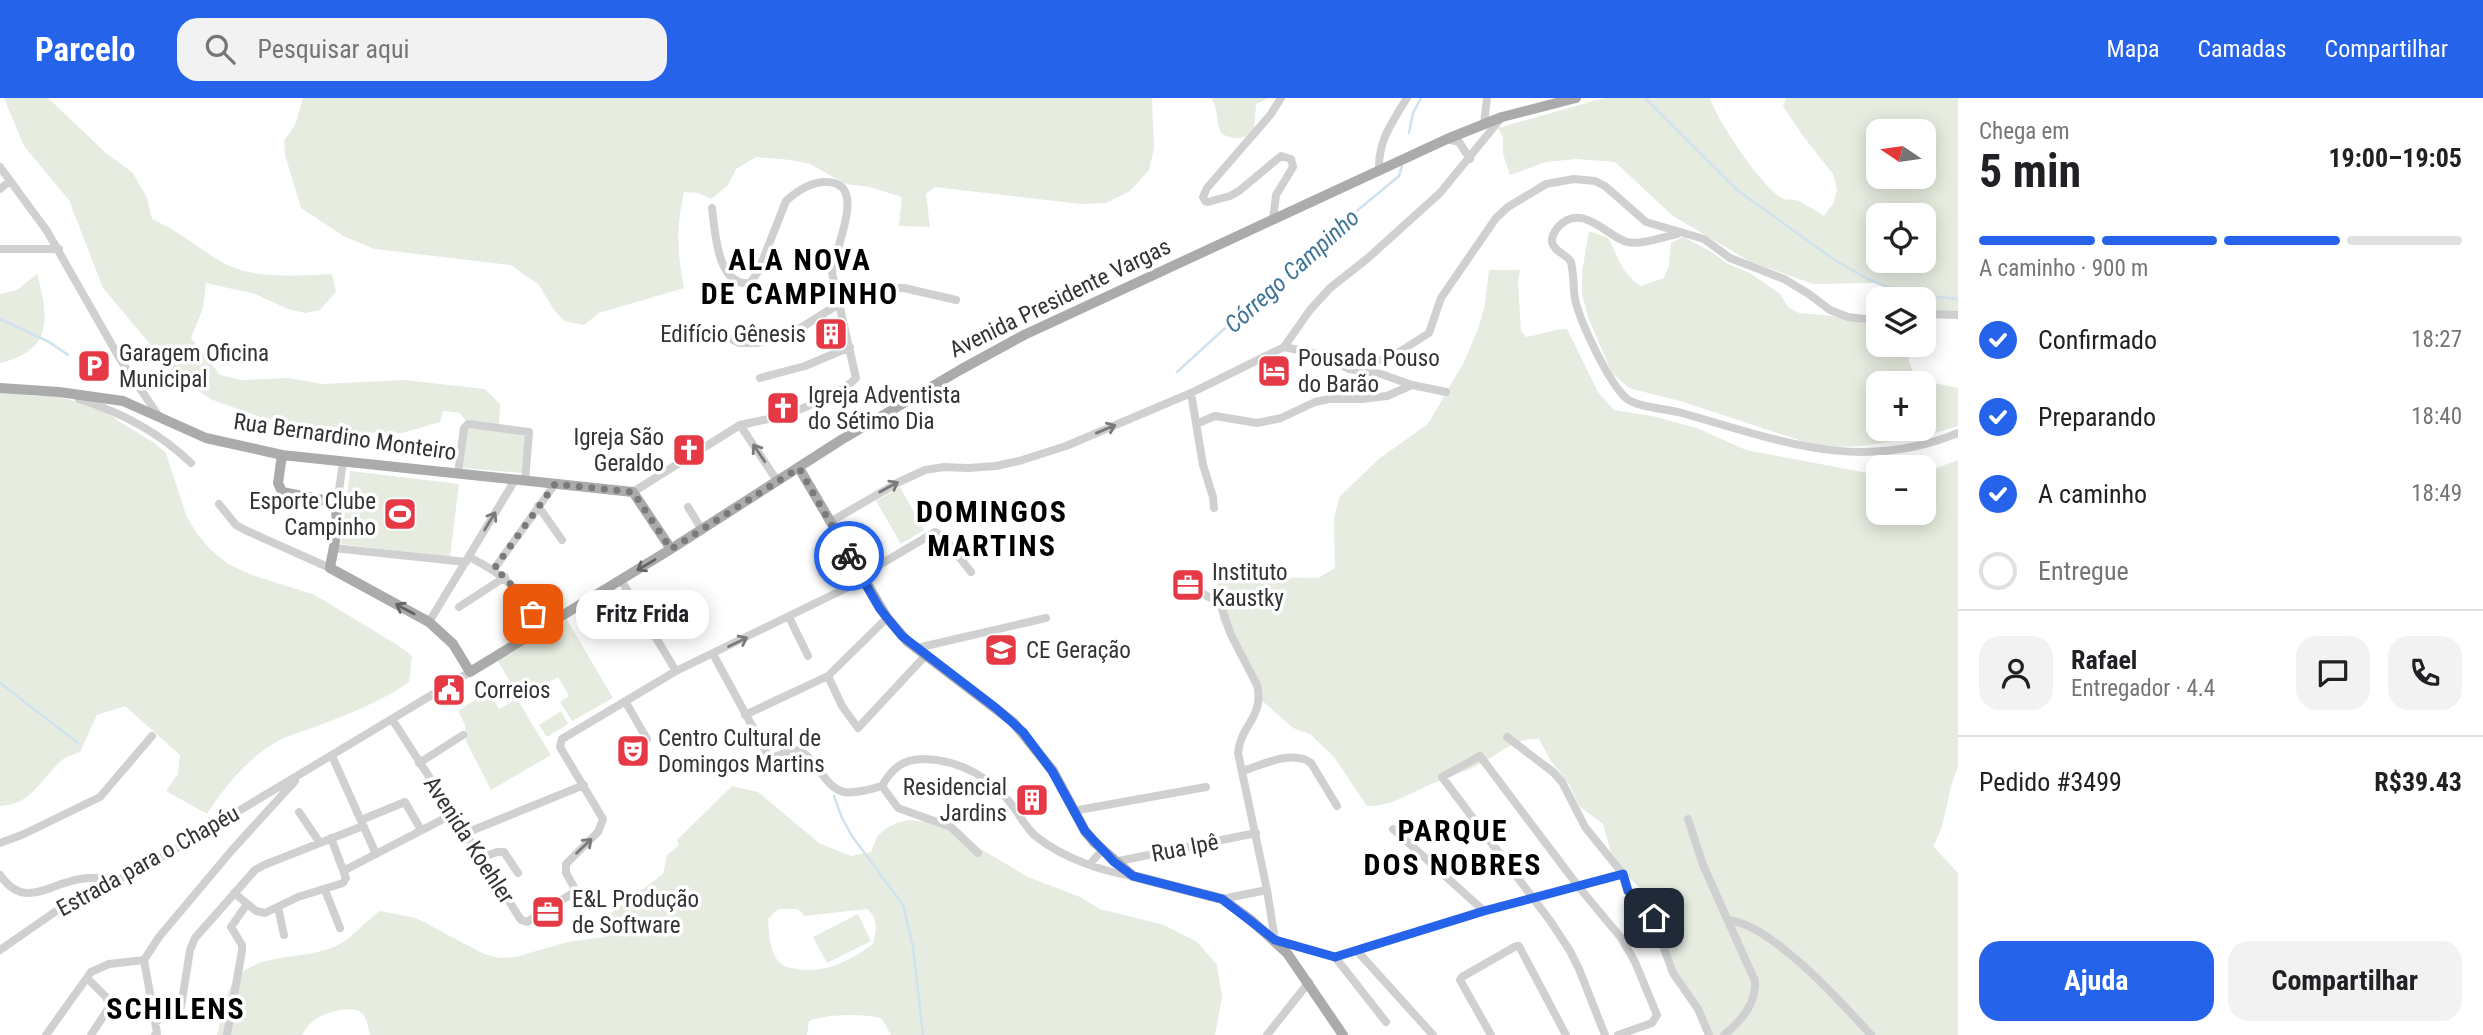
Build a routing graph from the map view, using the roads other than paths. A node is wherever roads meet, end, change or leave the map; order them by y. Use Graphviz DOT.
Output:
graph roads {
  1 [pos="1281,98"];
  2 [pos="1407,98"];
  3 [pos="1487,98"];
  4 [pos="1576,98"];
  5 [pos="1502,117"];
  6 [pos="1484,124"];
  7 [pos="1447,139"];
  8 [pos="1470,159"];
  9 [pos="0,167"];
  10 [pos="1379,170"];
  11 [pos="10,181"];
  12 [pos="0,189"];
  13 [pos="712,208"];
  14 [pos="1273,219"];
  15 [pos="1679,233"];
  16 [pos="0,249"];
  17 [pos="58,249"];
  18 [pos="956,300"];
  19 [pos="838,304"];
  20 [pos="1936,314"];
  21 [pos="1958,315"];
  22 [pos="1866,319"];
  23 [pos="714,330"];
  24 [pos="849,347"];
  25 [pos="1284,347"];
  26 [pos="1336,358"];
  27 [pos="760,378"];
  28 [pos="1412,385"];
  29 [pos="0,388"];
  30 [pos="59,392"];
  31 [pos="1446,392"];
  32 [pos="1191,393"];
  33 [pos="159,416"];
  34 [pos="1196,424"];
  35 [pos="740,425"];
  36 [pos="1958,433"];
  37 [pos="282,455"];
  38 [pos="343,462"];
  39 [pos="191,463"];
  40 [pos="799,468"];
  41 [pos="458,474"];
  42 [pos="520,480"];
  43 [pos="778,482"];
  44 [pos="555,484"];
  45 [pos="633,492"];
  46 [pos="333,502"];
  47 [pos="219,504"];
  48 [pos="538,506"];
  49 [pos="688,507"];
  50 [pos="1214,508"];
  51 [pos="830,522"];
  52 [pos="702,530"];
  53 [pos="562,540"];
  54 [pos="333,548"];
  55 [pos="671,549"];
  56 [pos="467,559"];
  57 [pos="330,568"];
  58 [pos="494,569"];
  59 [pos="971,572"];
  60 [pos="505,577"];
  61 [pos="862,578"];
  62 [pos="621,580"];
  63 [pos="1196,590"];
  64 [pos="459,607"];
  65 [pos="789,617"];
  66 [pos="887,618"];
  67 [pos="1046,618"];
  68 [pos="429,622"];
  69 [pos="543,628"];
  70 [pos="921,652"];
  71 [pos="713,654"];
  72 [pos="808,656"];
  73 [pos="676,671"];
  74 [pos="470,672"];
  75 [pos="828,677"];
  76 [pos="625,701"];
  77 [pos="745,715"];
  78 [pos="392,719"];
  79 [pos="463,735"];
  80 [pos="152,736"];
  81 [pos="1507,737"];
  82 [pos="648,739"];
  83 [pos="332,756"];
  84 [pos="419,763"];
  85 [pos="1242,771"];
  86 [pos="299,776"];
  87 [pos="584,785"];
  88 [pos="883,786"];
  89 [pos="1206,787"];
  90 [pos="1337,806"];
  91 [pos="1073,811"];
  92 [pos="299,812"];
  93 [pos="453,814"];
  94 [pos="1688,819"];
  95 [pos="362,823"];
  96 [pos="1393,829"];
  97 [pos="421,831"];
  98 [pos="466,833"];
  99 [pos="1256,834"];
  100 [pos="331,838"];
  101 [pos="0,843"];
  102 [pos="320,843"];
  103 [pos="1102,850"];
  104 [pos="978,853"];
  105 [pos="376,854"];
  106 [pos="481,858"];
  107 [pos="1114,862"];
  108 [pos="1090,864"];
  109 [pos="345,870"];
  110 [pos="518,873"];
  111 [pos="1623,874"];
  112 [pos="0,876"];
  113 [pos="1133,876"];
  114 [pos="117,878"];
  115 [pos="1578,886"];
  116 [pos="324,890"];
  117 [pos="1267,890"];
  118 [pos="234,892"];
  119 [pos="1533,898"];
  120 [pos="1222,899"];
  121 [pos="247,904"];
  122 [pos="278,907"];
  123 [pos="1484,911"];
  124 [pos="1728,920"];
  125 [pos="340,928"];
  126 [pos="284,934"];
  127 [pos="1275,940"];
  128 [pos="0,950"];
  129 [pos="1358,951"];
  130 [pos="1335,957"];
  131 [pos="144,960"];
  132 [pos="87,978"];
  133 [pos="1309,982"];
  134 [pos="156,1022"];
  135 [pos="1386,1022"];
  136 [pos="1704,1023"];
  137 [pos="1487,1033"];
  138 [pos="157,1034"];
  139 [pos="46,1035"];
  140 [pos="91,1035"];
  141 [pos="227,1035"];
  142 [pos="1267,1035"];
  143 [pos="1343,1035"];
  144 [pos="1433,1035"];
  145 [pos="1566,1035"];
  146 [pos="1605,1035"];
  147 [pos="1618,1035"];
  148 [pos="1700,1035"];
  149 [pos="1709,1035"];
  150 [pos="1724,1035"];
  151 [pos="1871,1035"];
  1 -- 14 [label="street"];
  2 -- 10 [label="street"];
  3 -- 6 [label="street"];
  4 -- 5 [label="main road, Avenida Presidente Vargas"];
  5 -- 6 [label="main road, Avenida Presidente Vargas"];
  5 -- 8 [label="street"];
  6 -- 7 [label="main road, Avenida Presidente Vargas"];
  7 -- 8 [label="street"];
  7 -- 10 [label="main road, Avenida Presidente Vargas"];
  8 -- 25 [label="street"];
  9 -- 11 [label="street"];
  10 -- 14 [label="main road, Avenida Presidente Vargas"];
  11 -- 12 [label="street"];
  11 -- 17 [label="street"];
  13 -- 19 [label="street"];
  14 -- 40 [label="main road, Avenida Presidente Vargas"];
  15 -- 22 [label="street"];
  15 -- 26 [label="street"];
  15 -- 36 [label="street"];
  16 -- 17 [label="street"];
  17 -- 33 [label="street"];
  18 -- 19 [label="street"];
  19 -- 23 [label="street"];
  19 -- 24 [label="street"];
  20 -- 21 [label="street"];
  24 -- 27 [label="street"];
  24 -- 35 [label="street"];
  25 -- 26 [label="street"];
  25 -- 32 [label="street"];
  26 -- 28 [label="street"];
  28 -- 31 [label="street"];
  28 -- 34 [label="street"];
  29 -- 30 [label="main road, Rua Bernardino Monteiro"];
  30 -- 33 [label="main road, Rua Bernardino Monteiro"];
  30 -- 39 [label="street"];
  32 -- 34 [label="street"];
  51 -- 32 [label="street, one-way"];
  33 -- 37 [label="main road, Rua Bernardino Monteiro"];
  34 -- 50 [label="street"];
  43 -- 35 [label="street, one-way"];
  35 -- 45 [label="street"];
  37 -- 38 [label="main road, Rua Bernardino Monteiro"];
  37 -- 46 [label="main road"];
  38 -- 41 [label="main road, Rua Bernardino Monteiro"];
  38 -- 46 [label="street"];
  40 -- 43 [label="main road, Avenida Presidente Vargas"];
  40 -- 51 [label="main road"];
  41 -- 42 [label="main road, Rua Bernardino Monteiro"];
  41 -- 42 [label="street"];
  42 -- 44 [label="main road, Rua Bernardino Monteiro"];
  56 -- 42 [label="street, one-way"];
  43 -- 52 [label="main road, Avenida Presidente Vargas"];
  44 -- 45 [label="main road, Rua Bernardino Monteiro"];
  44 -- 48 [label="street"];
  45 -- 55 [label="main road"];
  46 -- 54 [label="main road"];
  47 -- 57 [label="street"];
  48 -- 53 [label="street"];
  48 -- 58 [label="street"];
  49 -- 52 [label="street"];
  51 -- 61 [label="main road"];
  52 -- 55 [label="main road, Avenida Presidente Vargas"];
  54 -- 56 [label="street"];
  54 -- 57 [label="main road"];
  55 -- 62 [label="main road, Avenida Presidente Vargas, one-way"];
  56 -- 58 [label="street"];
  56 -- 68 [label="street"];
  68 -- 57 [label="main road, one-way"];
  58 -- 60 [label="street"];
  59 -- 61 [label="street"];
  60 -- 64 [label="street"];
  60 -- 69 [label="street"];
  61 -- 65 [label="street"];
  61 -- 66 [label="main road"];
  62 -- 69 [label="main road, Avenida Presidente Vargas"];
  62 -- 73 [label="street"];
  63 -- 85 [label="street"];
  71 -- 65 [label="street, one-way"];
  65 -- 72 [label="street"];
  66 -- 70 [label="main road"];
  66 -- 75 [label="street"];
  67 -- 70 [label="street"];
  68 -- 74 [label="main road"];
  69 -- 74 [label="main road, Avenida Presidente Vargas"];
  70 -- 75 [label="street"];
  70 -- 91 [label="main road"];
  71 -- 73 [label="street"];
  71 -- 77 [label="street"];
  73 -- 76 [label="street"];
  74 -- 78 [label="street, Avenida Presidente Vargas"];
  75 -- 77 [label="street"];
  76 -- 82 [label="street"];
  76 -- 87 [label="street"];
  77 -- 88 [label="street"];
  78 -- 83 [label="street, Avenida Presidente Vargas"];
  78 -- 84 [label="street, Avenida Koehler"];
  79 -- 84 [label="street"];
  80 -- 101 [label="street"];
  81 -- 111 [label="street"];
  83 -- 86 [label="street, Avenida Presidente Vargas"];
  83 -- 95 [label="street"];
  84 -- 93 [label="street, Avenida Koehler"];
  85 -- 90 [label="street"];
  85 -- 99 [label="street"];
  86 -- 114 [label="street, Estrada para o Chapéu"];
  86 -- 131 [label="street"];
  87 -- 98 [label="street"];
  106 -- 87 [label="street, Avenida Koehler, one-way"];
  88 -- 104 [label="street"];
  88 -- 108 [label="street"];
  89 -- 91 [label="street"];
  91 -- 103 [label="main road"];
  92 -- 102 [label="street"];
  93 -- 97 [label="street"];
  93 -- 98 [label="street, Avenida Koehler"];
  94 -- 124 [label="street"];
  95 -- 97 [label="street"];
  95 -- 100 [label="street"];
  95 -- 105 [label="street"];
  96 -- 123 [label="street"];
  97 -- 105 [label="street"];
  98 -- 106 [label="street, Avenida Koehler"];
  99 -- 107 [label="street, Rua Ipê"];
  99 -- 117 [label="street"];
  100 -- 102 [label="street"];
  100 -- 109 [label="street"];
  102 -- 118 [label="street"];
  103 -- 107 [label="main road"];
  103 -- 108 [label="street"];
  105 -- 109 [label="street"];
  106 -- 110 [label="street"];
  107 -- 113 [label="main road"];
  108 -- 113 [label="street"];
  109 -- 116 [label="street"];
  111 -- 115 [label="street"];
  111 -- 136 [label="street"];
  112 -- 114 [label="street"];
  113 -- 120 [label="main road"];
  114 -- 128 [label="street, Estrada para o Chapéu"];
  115 -- 119 [label="street"];
  115 -- 119 [label="street"];
  115 -- 147 [label="street"];
  116 -- 122 [label="street"];
  116 -- 125 [label="street"];
  117 -- 120 [label="street"];
  117 -- 127 [label="street"];
  118 -- 121 [label="street"];
  118 -- 134 [label="street"];
  119 -- 123 [label="street"];
  119 -- 146 [label="street"];
  120 -- 127 [label="main road"];
  121 -- 122 [label="street"];
  121 -- 141 [label="street"];
  122 -- 126 [label="street"];
  123 -- 129 [label="street"];
  124 -- 150 [label="street"];
  124 -- 151 [label="street"];
  127 -- 130 [label="street"];
  127 -- 133 [label="main road"];
  129 -- 130 [label="street"];
  129 -- 144 [label="street"];
  130 -- 135 [label="street"];
  131 -- 132 [label="street"];
  131 -- 134 [label="street"];
  132 -- 139 [label="street"];
  132 -- 140 [label="street"];
  133 -- 142 [label="street"];
  133 -- 143 [label="main road"];
  134 -- 138 [label="street"];
  136 -- 148 [label="street"];
  136 -- 149 [label="street"];
  137 -- 145 [label="street"];
}
